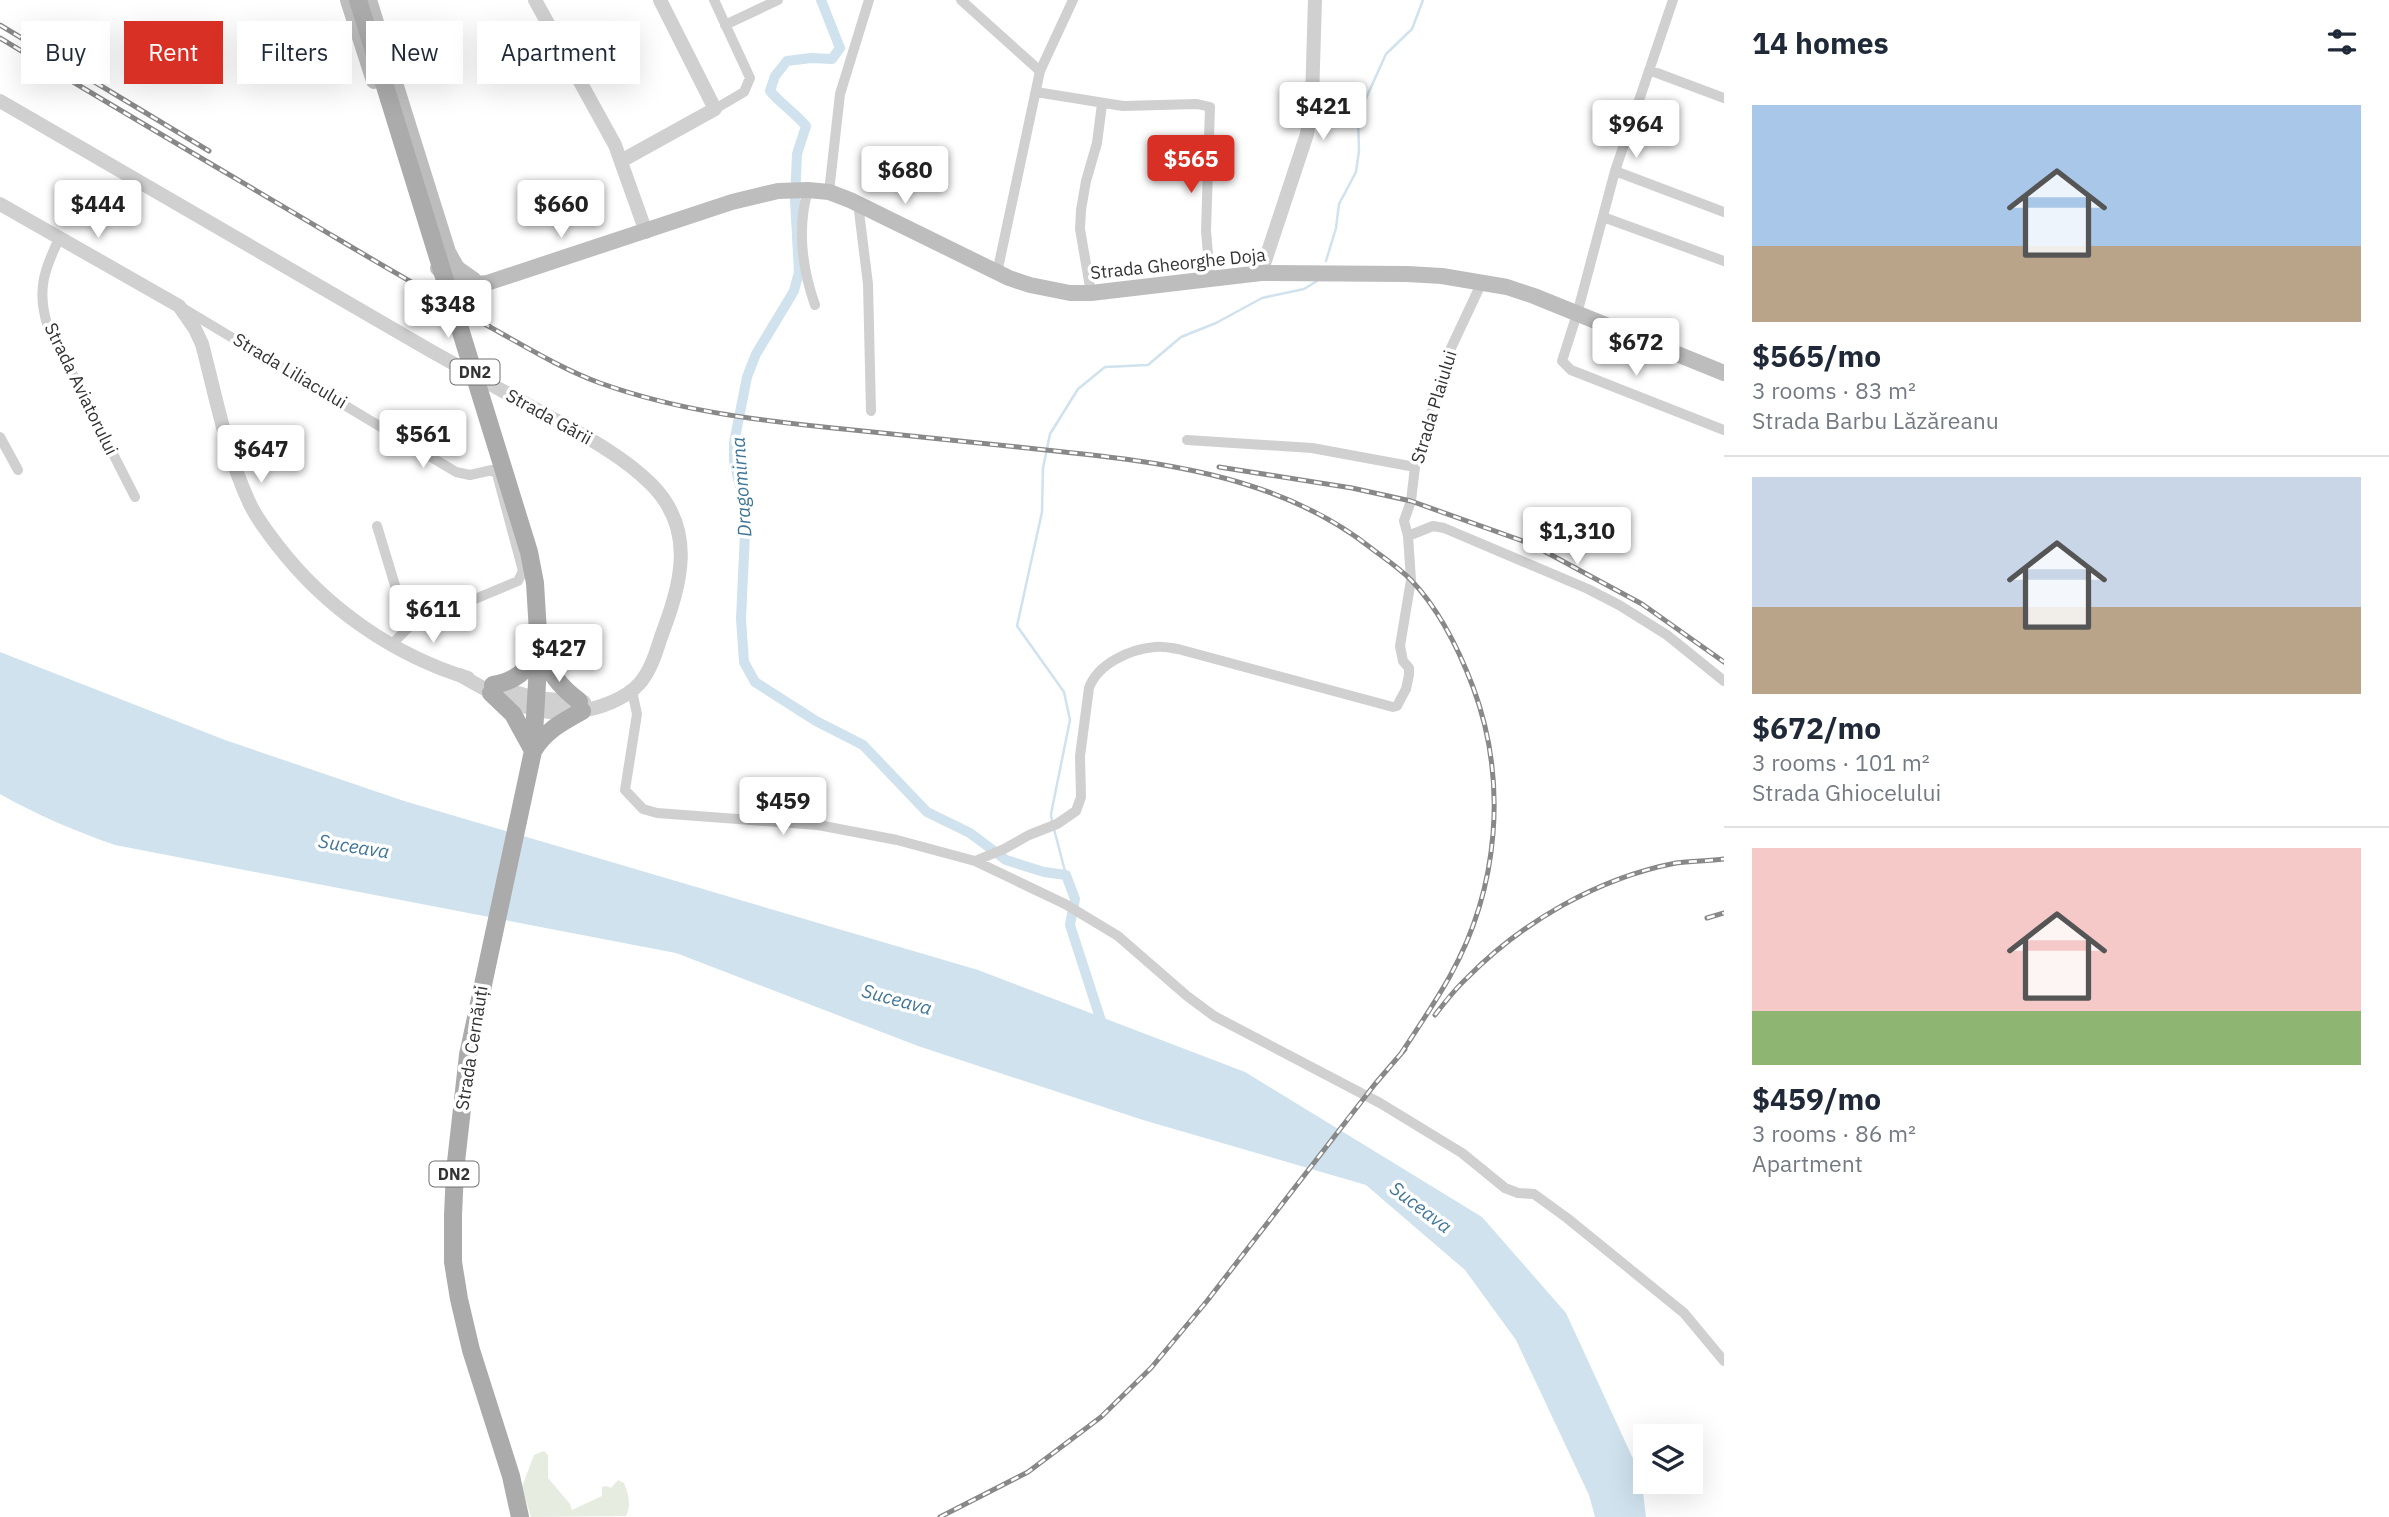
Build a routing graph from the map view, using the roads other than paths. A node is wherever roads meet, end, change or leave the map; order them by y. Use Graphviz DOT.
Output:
graph roads {
  1 [pos="348,0"];
  2 [pos="358,0"];
  3 [pos="369,0"];
  4 [pos="535,0"];
  5 [pos="660,0"];
  6 [pos="714,0"];
  7 [pos="778,0"];
  8 [pos="869,0"];
  9 [pos="961,0"];
  10 [pos="1073,0"];
  11 [pos="1315,0"];
  12 [pos="1673,0"];
  13 [pos="725,25"];
  14 [pos="1649,70"];
  15 [pos="1040,71"];
  16 [pos="1037,92"];
  17 [pos="1724,98"];
  18 [pos="0,101"];
  19 [pos="1102,104"];
  20 [pos="715,108"];
  21 [pos="621,161"];
  22 [pos="1615,172"];
  23 [pos="799,190"];
  24 [pos="829,192"];
  25 [pos="858,203"];
  26 [pos="0,204"];
  27 [pos="1724,212"];
  28 [pos="1603,217"];
  29 [pos="646,232"];
  30 [pos="59,239"];
  31 [pos="1724,261"];
  32 [pos="1261,272"];
  33 [pos="997,273"];
  34 [pos="1210,277"];
  35 [pos="1482,282"];
  36 [pos="487,283"];
  37 [pos="1091,293"];
  38 [pos="815,305"];
  39 [pos="179,306"];
  40 [pos="1577,314"];
  41 [pos="1724,373"];
  42 [pos="871,411"];
  43 [pos="1724,430"];
  44 [pos="0,437"];
  45 [pos="1187,440"];
  46 [pos="1415,467"];
  47 [pos="18,470"];
  48 [pos="135,496"];
  49 [pos="377,526"];
  50 [pos="1408,536"];
  51 [pos="410,626"];
  52 [pos="391,644"];
  53 [pos="538,649"];
  54 [pos="1724,681"];
  55 [pos="492,689"];
  56 [pos="632,691"];
  57 [pos="535,704"];
  58 [pos="581,706"];
  59 [pos="533,751"];
  60 [pos="975,861"];
  61 [pos="471,1350"];
  62 [pos="1724,1362"];
  63 [pos="509,1517"];
  64 [pos="520,1517"];
  1 -- 36 [label="main road"];
  2 -- 53 [label="main road, DN2, bridge"];
  3 -- 36 [label="main road"];
  4 -- 21 [label="street"];
  5 -- 20 [label="street"];
  6 -- 13 [label="street"];
  7 -- 13 [label="street"];
  8 -- 24 [label="street"];
  9 -- 15 [label="street"];
  10 -- 15 [label="street"];
  11 -- 32 [label="street"];
  12 -- 14 [label="street"];
  13 -- 20 [label="street"];
  14 -- 17 [label="street"];
  14 -- 22 [label="street"];
  15 -- 16 [label="street"];
  16 -- 19 [label="street"];
  16 -- 33 [label="street"];
  18 -- 56 [label="street, Strada Gării"];
  19 -- 34 [label="street"];
  19 -- 37 [label="street"];
  20 -- 21 [label="street"];
  21 -- 29 [label="street"];
  22 -- 27 [label="street"];
  22 -- 28 [label="street"];
  23 -- 24 [label="main road, Strada Gheorghe Doja"];
  23 -- 29 [label="main road, Strada Gheorghe Doja"];
  23 -- 38 [label="street"];
  24 -- 25 [label="main road, Strada Gheorghe Doja"];
  25 -- 33 [label="main road, Strada Gheorghe Doja"];
  25 -- 42 [label="street"];
  26 -- 30 [label="street"];
  28 -- 31 [label="street"];
  28 -- 40 [label="street"];
  29 -- 36 [label="main road, Strada Gheorghe Doja"];
  30 -- 39 [label="street"];
  30 -- 48 [label="street, Strada Aviatorului"];
  32 -- 34 [label="main road, Strada Gheorghe Doja"];
  32 -- 35 [label="main road, Strada Gheorghe Doja"];
  33 -- 37 [label="main road, Strada Gheorghe Doja"];
  34 -- 37 [label="main road, Strada Gheorghe Doja"];
  35 -- 40 [label="main road, Strada Gheorghe Doja"];
  35 -- 46 [label="street, Strada Plaiului"];
  39 -- 51 [label="street, Strada Liliacului"];
  39 -- 52 [label="street"];
  40 -- 41 [label="main road, Strada Gheorghe Doja"];
  40 -- 43 [label="street"];
  44 -- 47 [label="street"];
  45 -- 46 [label="street"];
  46 -- 50 [label="street, Strada Plaiului"];
  49 -- 51 [label="street"];
  50 -- 54 [label="street"];
  50 -- 60 [label="street, Strada Plaiului"];
  51 -- 52 [label="street, Strada Liliacului"];
  52 -- 55 [label="street"];
  53 -- 55 [label="main road"];
  53 -- 57 [label="main road, DN2"];
  53 -- 58 [label="main road"];
  55 -- 57 [label="street"];
  55 -- 59 [label="main road"];
  56 -- 58 [label="street"];
  56 -- 60 [label="street"];
  57 -- 58 [label="street"];
  57 -- 59 [label="main road, DN2"];
  58 -- 59 [label="main road"];
  59 -- 61 [label="main road, Strada Cernăuți / DN2"];
  60 -- 62 [label="street"];
  61 -- 63 [label="main road, Strada Cernăuți / DN2"];
  61 -- 64 [label="main road, Strada Cernăuți / DN2"];
}
